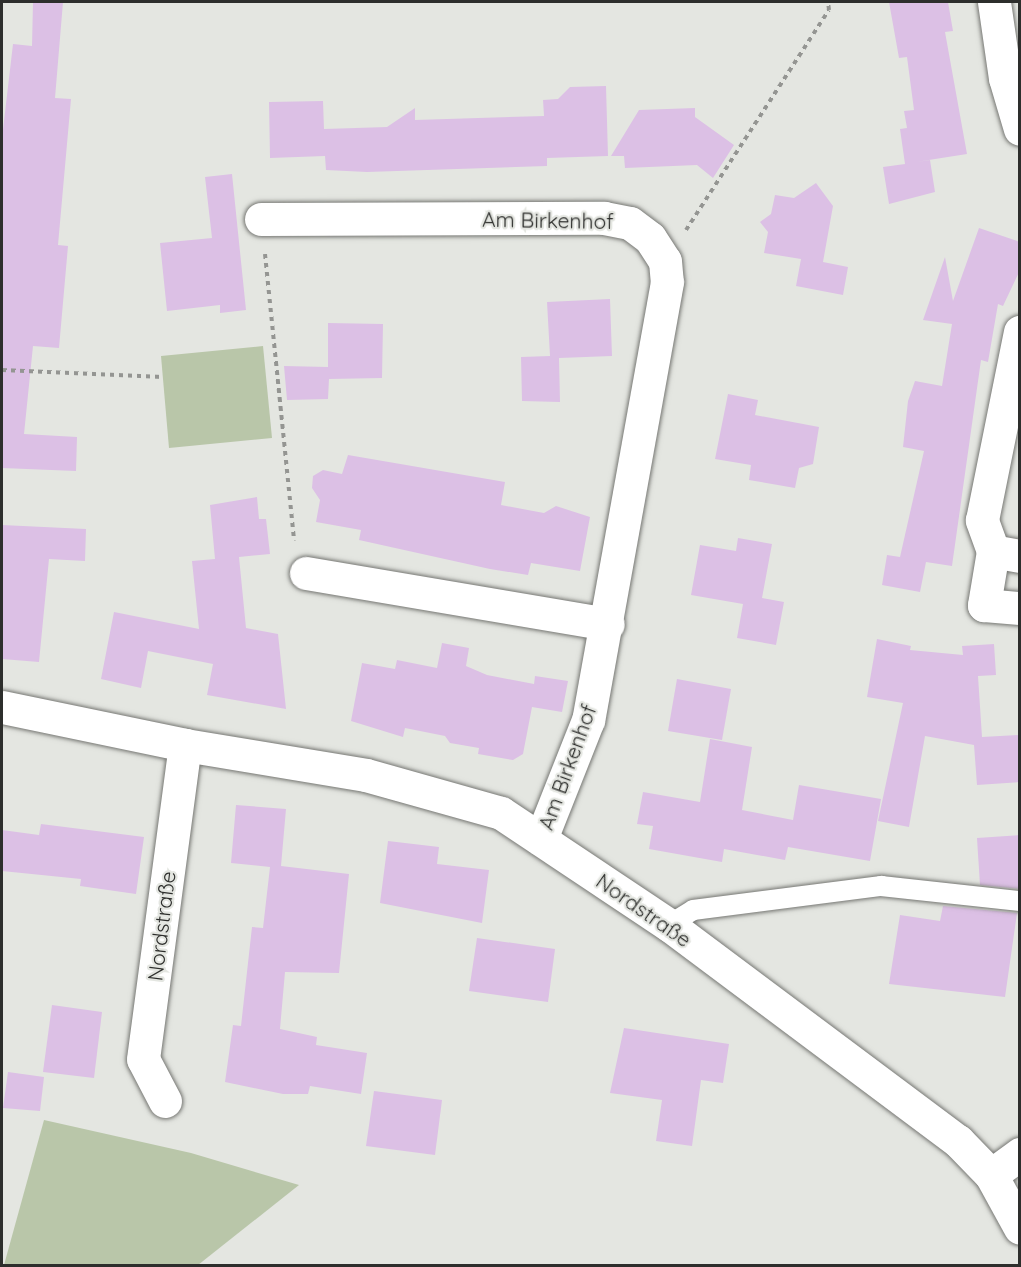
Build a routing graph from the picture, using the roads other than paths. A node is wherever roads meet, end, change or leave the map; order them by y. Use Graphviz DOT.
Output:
graph roads {
  1 [pos="994,2"];
  2 [pos="1020,129"];
  3 [pos="261,219"];
  4 [pos="1020,332"];
  5 [pos="1006,554"];
  6 [pos="306,573"];
  7 [pos="1020,608"];
  8 [pos="608,624"];
  9 [pos="2,706"];
  10 [pos="185,745"];
  11 [pos="541,839"];
  12 [pos="1020,901"];
  13 [pos="669,925"];
  14 [pos="165,1101"];
  15 [pos="1020,1154"];
  16 [pos="991,1175"];
  17 [pos="1020,1228"];
  1 -- 2 [label="street"];
  3 -- 8 [label="street, Am Birkenhof"];
  4 -- 5 [label="street"];
  5 -- 7 [label="street"];
  6 -- 8 [label="street"];
  8 -- 11 [label="street, Am Birkenhof"];
  9 -- 10 [label="street, Nordstraße"];
  10 -- 11 [label="street, Nordstraße"];
  10 -- 14 [label="street, Nordstraße"];
  11 -- 13 [label="street, Nordstraße"];
  12 -- 13 [label="lane"];
  13 -- 16 [label="street, Nordstraße"];
  15 -- 16 [label="street"];
  16 -- 17 [label="street, Nordstraße"];
}
